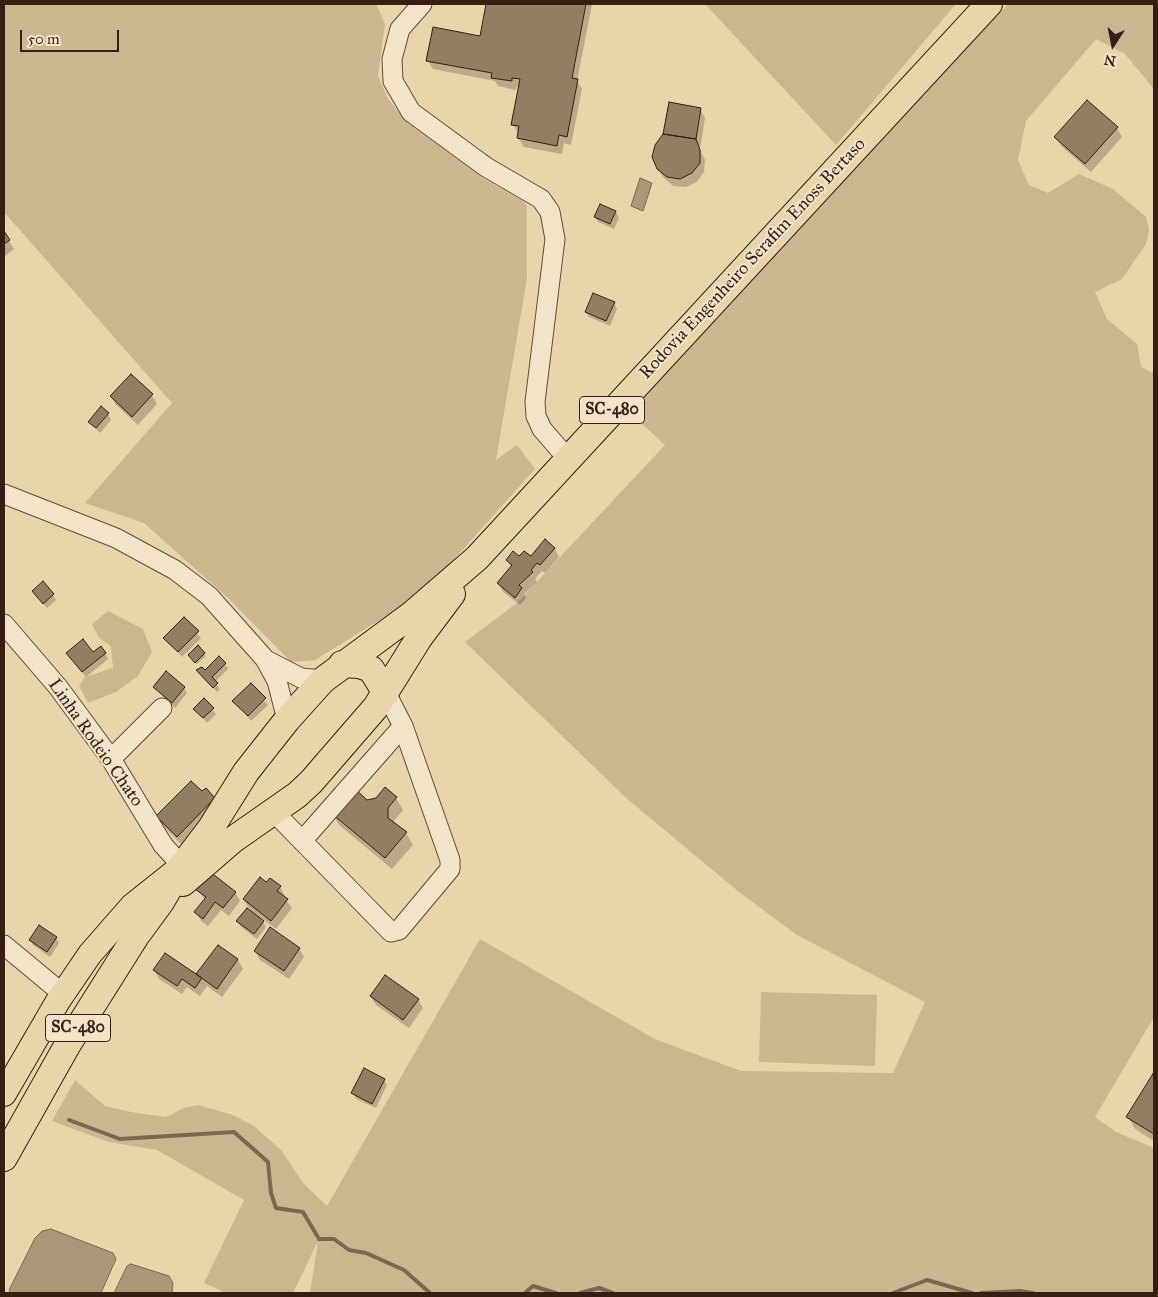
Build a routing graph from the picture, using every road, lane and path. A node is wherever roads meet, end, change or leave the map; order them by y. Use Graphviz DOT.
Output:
graph roads {
  1 [pos="422,4"];
  2 [pos="989,4"];
  3 [pos="567,458"];
  4 [pos="4,494"];
  5 [pos="477,558"];
  6 [pos="4,624"];
  7 [pos="265,660"];
  8 [pos="333,672"];
  9 [pos="386,692"];
  10 [pos="162,708"];
  11 [pos="287,720"];
  12 [pos="403,726"];
  13 [pos="111,759"];
  14 [pos="246,772"];
  15 [pos="273,811"];
  16 [pos="302,841"];
  17 [pos="182,866"];
  18 [pos="161,902"];
  19 [pos="4,945"];
  20 [pos="63,994"];
  21 [pos="4,1094"];
  22 [pos="4,1158"];
  1 -- 3 [label="street"];
  2 -- 3 [label="highway, Rodovia Engenheiro Serafim Enoss Bertaso / SC-480"];
  3 -- 5 [label="highway, Rodovia Engenheiro Serafim Enoss Bertaso / SC-480"];
  4 -- 7 [label="street"];
  5 -- 8 [label="highway, Rodovia Engenheiro Serafim Enoss Bertaso / SC-480"];
  5 -- 9 [label="highway, Rodovia Engenheiro Serafim Enoss Bertaso / SC-480"];
  6 -- 13 [label="street, Linha Rodeio Chato"];
  7 -- 8 [label="street"];
  7 -- 11 [label="street"];
  8 -- 9 [label="highway"];
  8 -- 11 [label="highway, Rodovia Engenheiro Serafim Enoss Bertaso / SC-480"];
  9 -- 12 [label="street"];
  9 -- 15 [label="highway, Rodovia Engenheiro Serafim Enoss Bertaso / SC-480"];
  10 -- 13 [label="street"];
  11 -- 14 [label="highway, Rodovia Engenheiro Serafim Enoss Bertaso / SC-480"];
  12 -- 16 [label="street"];
  12 -- 16 [label="street"];
  13 -- 17 [label="street, Linha Rodeio Chato"];
  14 -- 15 [label="highway"];
  14 -- 17 [label="highway, Rodovia Engenheiro Serafim Enoss Bertaso / SC-480"];
  15 -- 16 [label="street"];
  15 -- 18 [label="highway, Rodovia Engenheiro Serafim Enoss Bertaso / SC-480"];
  17 -- 18 [label="highway, Rodovia Engenheiro Serafim Enoss Bertaso / SC-480"];
  17 -- 20 [label="main road"];
  18 -- 22 [label="highway, Rodovia Engenheiro Serafim Enoss Bertaso / SC-480"];
  19 -- 20 [label="street"];
  20 -- 21 [label="main road"];
}
